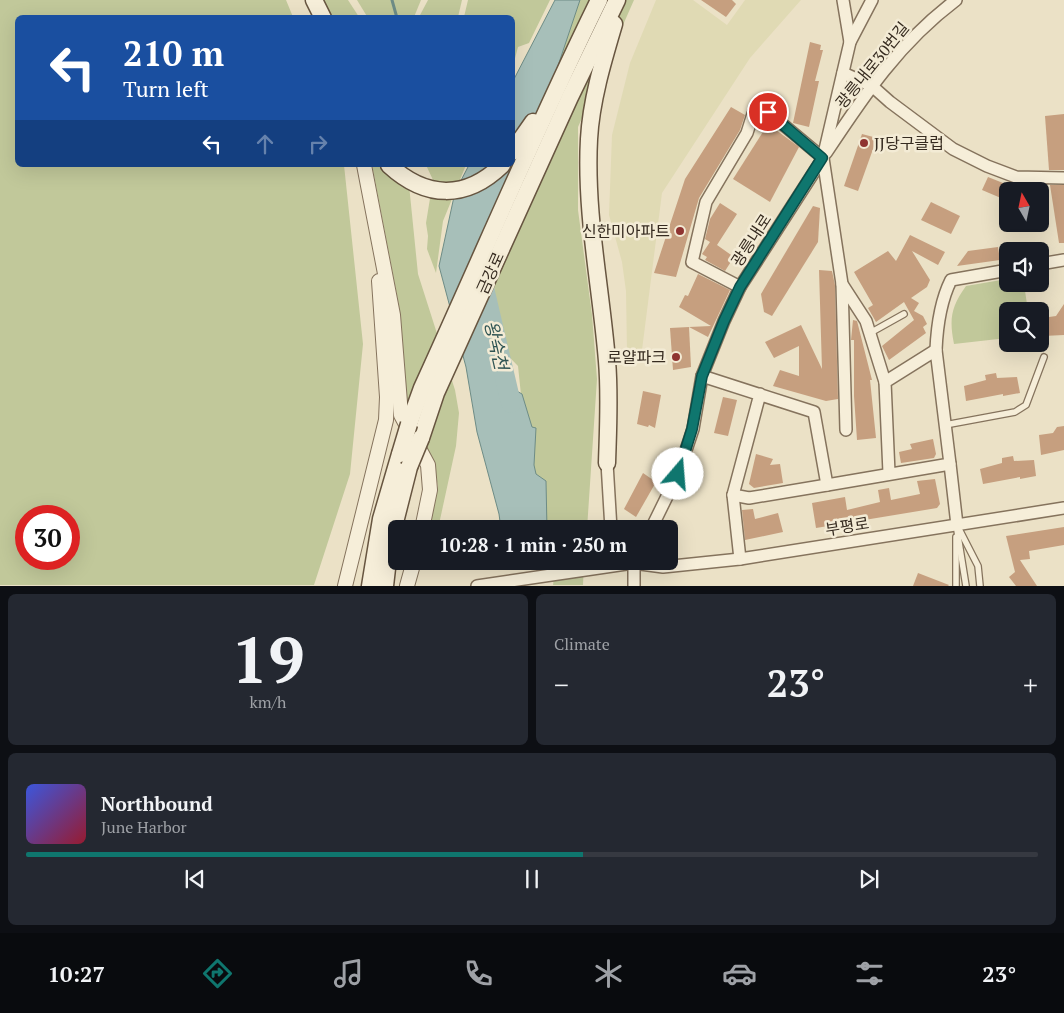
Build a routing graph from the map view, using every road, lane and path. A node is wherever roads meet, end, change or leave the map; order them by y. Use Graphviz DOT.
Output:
graph roads {
  1 [pos="306,0"];
  2 [pos="314,0"];
  3 [pos="598,0"];
  4 [pos="617,0"];
  5 [pos="621,0"];
  6 [pos="843,0"];
  7 [pos="872,0"];
  8 [pos="956,0"];
  9 [pos="313,15"];
  10 [pos="322,15"];
  11 [pos="850,42"];
  12 [pos="843,73"];
  13 [pos="872,86"];
  14 [pos="553,93"];
  15 [pos="515,148"];
  16 [pos="822,158"];
  17 [pos="364,167"];
  18 [pos="393,167"];
  19 [pos="500,167"];
  20 [pos="1064,178"];
  21 [pos="375,223"];
  22 [pos="1064,260"];
  23 [pos="1049,262"];
  24 [pos="999,272"];
  25 [pos="842,284"];
  26 [pos="740,287"];
  27 [pos="904,314"];
  28 [pos="870,333"];
  29 [pos="936,350"];
  30 [pos="1044,357"];
  31 [pos="702,376"];
  32 [pos="886,382"];
  33 [pos="429,391"];
  34 [pos="760,394"];
  35 [pos="945,425"];
  36 [pos="846,430"];
  37 [pos="405,461"];
  38 [pos="607,463"];
  39 [pos="950,464"];
  40 [pos="889,473"];
  41 [pos="827,485"];
  42 [pos="733,495"];
  43 [pos="1064,508"];
  44 [pos="424,520"];
  45 [pos="610,520"];
  46 [pos="655,520"];
  47 [pos="956,525"];
  48 [pos="740,559"];
  49 [pos="678,565"];
  50 [pos="411,570"];
  51 [pos="596,570"];
  52 [pos="633,570"];
  53 [pos="378,585"];
  54 [pos="345,586"];
  55 [pos="407,586"];
  56 [pos="477,586"];
  57 [pos="634,586"];
  58 [pos="956,586"];
  59 [pos="966,586"];
  60 [pos="980,586"];
  1 -- 9 [label="street"];
  2 -- 10 [label="main road"];
  3 -- 14 [label="main road, 금강로"];
  4 -- 33 [label="main road, 금강로"];
  5 -- 38 [label="main road"];
  6 -- 11 [label="street"];
  7 -- 11 [label="street, 광릉내로"];
  8 -- 13 [label="street, 광릉내로30번길"];
  11 -- 12 [label="street, 광릉내로"];
  12 -- 13 [label="street"];
  12 -- 16 [label="street, 광릉내로"];
  13 -- 16 [label="street, 광릉내로30번길"];
  13 -- 20 [label="street"];
  14 -- 15 [label="main road"];
  14 -- 33 [label="main road, 금강로"];
  16 -- 25 [label="street"];
  16 -- 26 [label="street, 광릉내로"];
  16 -- 26 [label="street"];
  17 -- 21 [label="street"];
  18 -- 19 [label="main road"];
  21 -- 44 [label="street"];
  21 -- 54 [label="street"];
  22 -- 23 [label="street"];
  24 -- 29 [label="street"];
  25 -- 28 [label="street"];
  25 -- 36 [label="street"];
  26 -- 31 [label="street, 광릉내로"];
  27 -- 28 [label="lane"];
  28 -- 32 [label="street"];
  29 -- 32 [label="street"];
  29 -- 35 [label="street"];
  30 -- 35 [label="lane"];
  31 -- 34 [label="street"];
  31 -- 46 [label="street, 광릉내로"];
  32 -- 40 [label="street"];
  33 -- 37 [label="main road, 금강로, bridge"];
  33 -- 37 [label="main road, 금강로, bridge"];
  34 -- 41 [label="street"];
  34 -- 42 [label="street"];
  35 -- 39 [label="street"];
  37 -- 53 [label="main road, 금강로"];
  38 -- 45 [label="street"];
  39 -- 40 [label="street"];
  39 -- 47 [label="street"];
  40 -- 41 [label="street"];
  41 -- 42 [label="street"];
  42 -- 48 [label="street"];
  43 -- 47 [label="street, 부평로"];
  47 -- 48 [label="street, 부평로"];
  47 -- 58 [label="lane"];
  47 -- 59 [label="lane"];
  47 -- 60 [label="lane"];
  48 -- 49 [label="street, 부평로"];
  50 -- 55 [label="street"];
  51 -- 56 [label="street, 부평로"];
  52 -- 57 [label="street"];
}
